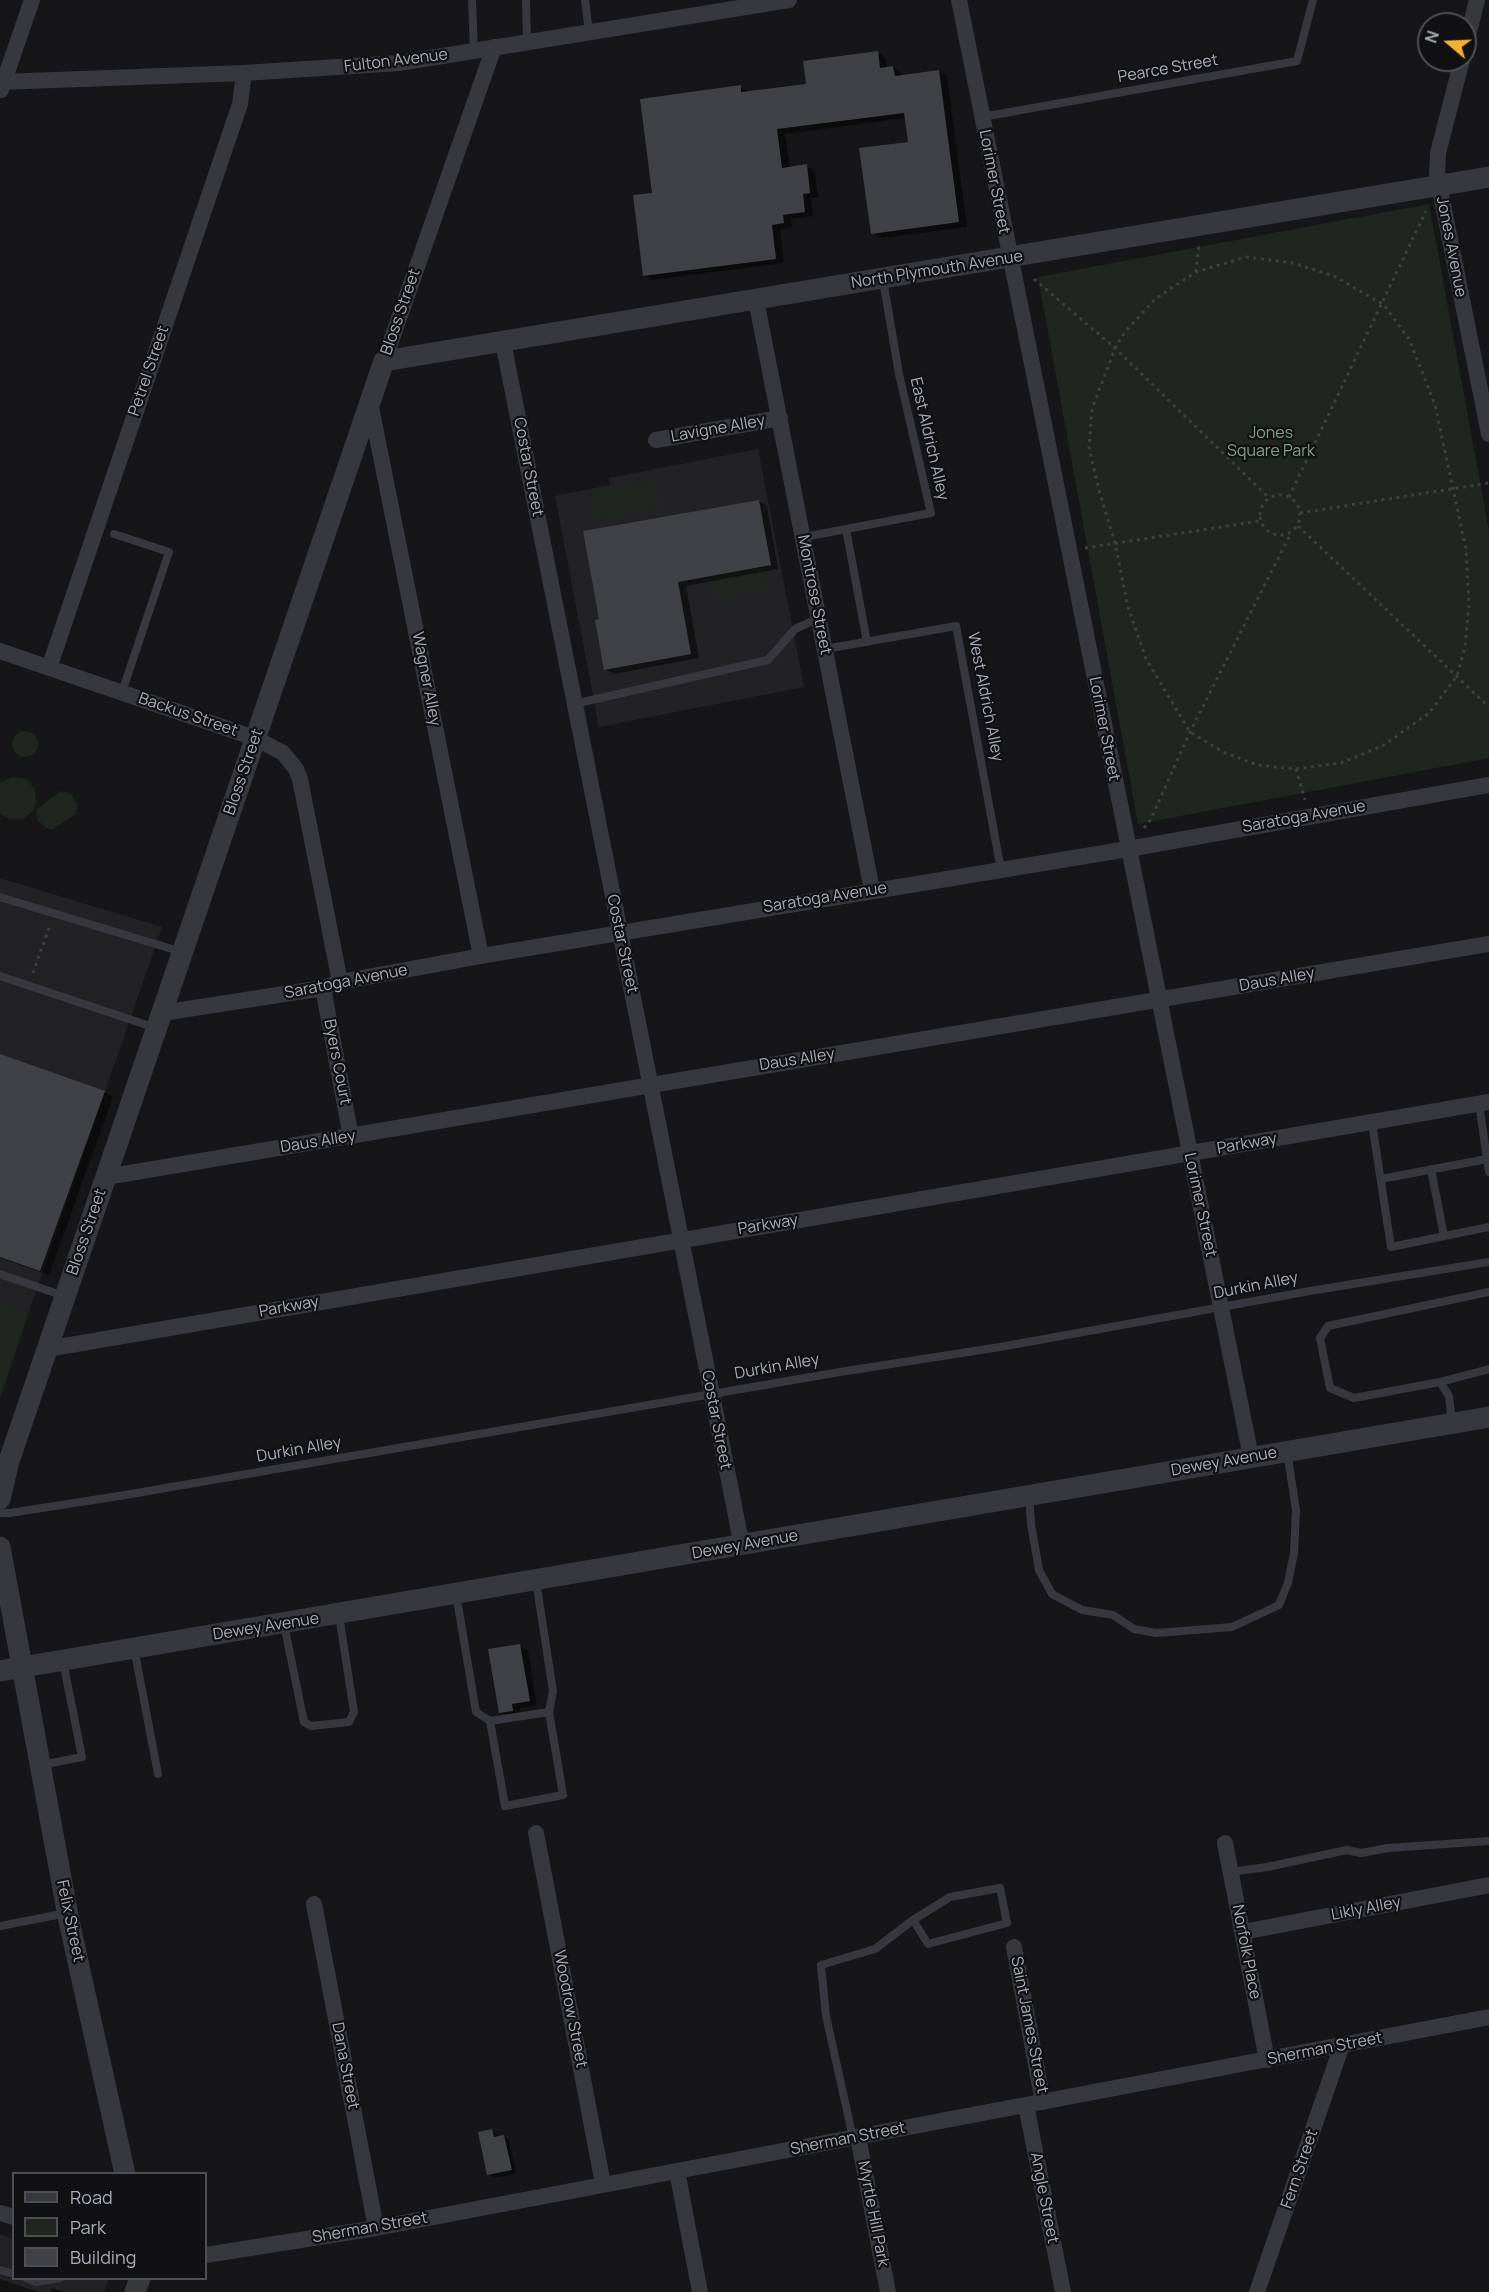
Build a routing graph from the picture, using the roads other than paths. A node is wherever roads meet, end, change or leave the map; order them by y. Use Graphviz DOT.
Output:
graph roads {
  1 [pos="32,0"];
  2 [pos="472,0"];
  3 [pos="526,0"];
  4 [pos="585,0"];
  5 [pos="789,0"];
  6 [pos="959,0"];
  7 [pos="1313,0"];
  8 [pos="589,32"];
  9 [pos="527,42"];
  10 [pos="494,47"];
  11 [pos="474,51"];
  12 [pos="1459,72"];
  13 [pos="244,73"];
  14 [pos="1,86"];
  15 [pos="982,117"];
  16 [pos="1489,177"];
  17 [pos="1439,185"];
  18 [pos="1009,258"];
  19 [pos="882,279"];
  20 [pos="756,300"];
  21 [pos="503,342"];
  22 [pos="384,362"];
  23 [pos="370,402"];
  24 [pos="780,417"];
  25 [pos="1489,434"];
  26 [pos="656,440"];
  27 [pos="846,529"];
  28 [pos="114,534"];
  29 [pos="804,537"];
  30 [pos="819,618"];
  31 [pos="867,642"];
  32 [pos="825,649"];
  33 [pos="0,651"];
  34 [pos="49,668"];
  35 [pos="122,692"];
  36 [pos="574,704"];
  37 [pos="255,738"];
  38 [pos="1489,785"];
  39 [pos="1128,849"];
  40 [pos="1001,870"];
  41 [pos="872,890"];
  42 [pos="0,897"];
  43 [pos="619,933"];
  44 [pos="1489,944"];
  45 [pos="182,952"];
  46 [pos="481,956"];
  47 [pos="0,976"];
  48 [pos="340,982"];
  49 [pos="323,988"];
  50 [pos="1159,999"];
  51 [pos="159,1021"];
  52 [pos="651,1084"];
  53 [pos="1484,1103"];
  54 [pos="1372,1123"];
  55 [pos="351,1137"];
  56 [pos="1190,1154"];
  57 [pos="1487,1159"];
  58 [pos="1431,1169"];
  59 [pos="1489,1172"];
  60 [pos="106,1177"];
  61 [pos="1381,1179"];
  62 [pos="1489,1227"];
  63 [pos="1444,1236"];
  64 [pos="681,1239"];
  65 [pos="1489,1262"];
  66 [pos="0,1274"];
  67 [pos="1489,1292"];
  68 [pos="65,1296"];
  69 [pos="1221,1308"];
  70 [pos="47,1348"];
  71 [pos="1489,1369"];
  72 [pos="1440,1382"];
  73 [pos="711,1394"];
  74 [pos="1489,1417"];
  75 [pos="1453,1423"];
  76 [pos="1287,1451"];
  77 [pos="1251,1457"];
  78 [pos="1029,1496"];
  79 [pos="0,1499"];
  80 [pos="0,1513"];
  81 [pos="742,1546"];
  82 [pos="0,1547"];
  83 [pos="536,1580"];
  84 [pos="456,1594"];
  85 [pos="339,1615"];
  86 [pos="284,1623"];
  87 [pos="134,1648"];
  88 [pos="63,1660"];
  89 [pos="22,1667"];
  90 [pos="0,1671"];
  91 [pos="549,1712"];
  92 [pos="490,1721"];
  93 [pos="40,1765"];
  94 [pos="158,1774"];
  95 [pos="536,1833"];
  96 [pos="1489,1842"];
  97 [pos="1225,1843"];
  98 [pos="1231,1872"];
  99 [pos="1489,1885"];
  100 [pos="314,1904"];
  101 [pos="68,1913"];
  102 [pos="913,1920"];
  103 [pos="0,1926"];
  104 [pos="1243,1932"];
  105 [pos="1014,1947"];
  106 [pos="1489,2017"];
  107 [pos="1342,2045"];
  108 [pos="1267,2060"];
  109 [pos="1043,2102"];
  110 [pos="1026,2104"];
  111 [pos="856,2137"];
  112 [pos="676,2171"];
  113 [pos="125,2172"];
  114 [pos="603,2184"];
  115 [pos="376,2229"];
  116 [pos="207,2255"];
  117 [pos="31,2280"];
  118 [pos="48,2280"];
  119 [pos="700,2292"];
  120 [pos="888,2292"];
  121 [pos="1063,2292"];
  122 [pos="1257,2292"];
  1 -- 14 [label="street"];
  2 -- 11 [label="lane"];
  3 -- 9 [label="lane"];
  4 -- 8 [label="lane"];
  5 -- 8 [label="street, Fulton Avenue"];
  6 -- 15 [label="street, Lorimer Street"];
  7 -- 15 [label="lane, Pearce Street"];
  8 -- 9 [label="street, Fulton Avenue"];
  9 -- 10 [label="street, Fulton Avenue"];
  10 -- 11 [label="street, Fulton Avenue"];
  10 -- 22 [label="street, Bloss Street"];
  11 -- 13 [label="street, Fulton Avenue"];
  12 -- 17 [label="street, Jones Avenue"];
  13 -- 14 [label="street, Fulton Avenue"];
  13 -- 34 [label="street, Petrel Street"];
  15 -- 18 [label="street, Lorimer Street"];
  16 -- 17 [label="street, North Plymouth Avenue"];
  17 -- 18 [label="street, North Plymouth Avenue"];
  17 -- 25 [label="street, Jones Avenue"];
  18 -- 19 [label="street, North Plymouth Avenue"];
  18 -- 39 [label="street, Lorimer Street"];
  19 -- 20 [label="street, North Plymouth Avenue"];
  19 -- 27 [label="lane, East Aldrich Alley"];
  20 -- 21 [label="street, North Plymouth Avenue"];
  20 -- 24 [label="street, Montrose Street"];
  21 -- 22 [label="street, North Plymouth Avenue"];
  21 -- 36 [label="street, Costar Street"];
  22 -- 23 [label="street, Bloss Street"];
  23 -- 37 [label="street, Bloss Street"];
  23 -- 46 [label="street, Wagner Alley"];
  24 -- 26 [label="street, Lavigne Alley"];
  24 -- 29 [label="street, Montrose Street"];
  27 -- 29 [label="lane, East Aldrich Alley"];
  27 -- 31 [label="lane"];
  28 -- 35 [label="lane"];
  29 -- 30 [label="street, Montrose Street"];
  30 -- 32 [label="street, Montrose Street"];
  30 -- 36 [label="lane"];
  31 -- 32 [label="lane, West Aldrich Alley"];
  31 -- 40 [label="lane, West Aldrich Alley"];
  32 -- 41 [label="street, Montrose Street"];
  33 -- 34 [label="street, Backus Street"];
  34 -- 35 [label="street, Backus Street"];
  35 -- 37 [label="street, Backus Street"];
  36 -- 43 [label="street, Costar Street"];
  37 -- 45 [label="street, Bloss Street"];
  37 -- 48 [label="street, Backus Street"];
  38 -- 39 [label="street, Saratoga Avenue"];
  39 -- 40 [label="street, Saratoga Avenue"];
  39 -- 50 [label="street, Lorimer Street"];
  40 -- 41 [label="street, Saratoga Avenue"];
  41 -- 43 [label="street, Saratoga Avenue"];
  42 -- 45 [label="lane"];
  43 -- 46 [label="street, Saratoga Avenue"];
  43 -- 52 [label="street, Costar Street"];
  44 -- 50 [label="street, Daus Alley"];
  45 -- 51 [label="street, Bloss Street"];
  46 -- 48 [label="street, Saratoga Avenue"];
  47 -- 51 [label="lane"];
  48 -- 49 [label="street, Saratoga Avenue"];
  49 -- 51 [label="street, Saratoga Avenue"];
  49 -- 55 [label="street, Byers Court"];
  50 -- 52 [label="street, Daus Alley"];
  50 -- 56 [label="street, Lorimer Street"];
  51 -- 60 [label="street, Bloss Street"];
  52 -- 55 [label="street, Daus Alley"];
  52 -- 64 [label="street, Costar Street"];
  53 -- 54 [label="street, Parkway"];
  53 -- 57 [label="lane"];
  54 -- 56 [label="street, Parkway"];
  54 -- 61 [label="lane"];
  55 -- 60 [label="street, Daus Alley"];
  56 -- 64 [label="street, Parkway"];
  56 -- 69 [label="street, Lorimer Street"];
  57 -- 58 [label="lane"];
  57 -- 59 [label="lane"];
  58 -- 61 [label="lane"];
  58 -- 63 [label="lane"];
  60 -- 68 [label="street, Bloss Street"];
  61 -- 63 [label="lane"];
  62 -- 63 [label="lane"];
  64 -- 70 [label="street, Parkway"];
  64 -- 73 [label="street, Costar Street"];
  65 -- 69 [label="lane, Durkin Alley"];
  66 -- 68 [label="lane"];
  67 -- 72 [label="lane"];
  68 -- 70 [label="street, Bloss Street"];
  69 -- 73 [label="lane, Durkin Alley"];
  69 -- 77 [label="street, Lorimer Street"];
  70 -- 79 [label="street, Bloss Street"];
  71 -- 72 [label="lane"];
  72 -- 75 [label="lane"];
  73 -- 80 [label="lane, Durkin Alley"];
  73 -- 81 [label="street, Costar Street"];
  74 -- 75 [label="street, Dewey Avenue"];
  75 -- 76 [label="street, Dewey Avenue"];
  76 -- 77 [label="street, Dewey Avenue"];
  76 -- 78 [label="lane"];
  77 -- 78 [label="street, Dewey Avenue"];
  78 -- 81 [label="street, Dewey Avenue"];
  81 -- 83 [label="street, Dewey Avenue"];
  82 -- 89 [label="street"];
  83 -- 84 [label="street, Dewey Avenue"];
  83 -- 91 [label="lane"];
  84 -- 85 [label="street, Dewey Avenue"];
  84 -- 92 [label="lane"];
  85 -- 86 [label="street, Dewey Avenue"];
  85 -- 86 [label="lane"];
  86 -- 87 [label="street, Dewey Avenue"];
  87 -- 88 [label="street, Dewey Avenue"];
  87 -- 94 [label="lane"];
  88 -- 89 [label="street, Dewey Avenue"];
  88 -- 93 [label="lane"];
  89 -- 90 [label="street, Dewey Avenue"];
  89 -- 93 [label="street, Felix Street"];
  91 -- 92 [label="lane"];
  91 -- 92 [label="lane"];
  93 -- 101 [label="street, Felix Street"];
  95 -- 114 [label="street, Woodrow Street"];
  96 -- 98 [label="lane"];
  97 -- 98 [label="street, Norfolk Place"];
  98 -- 104 [label="street, Norfolk Place"];
  99 -- 104 [label="street, Likly Alley"];
  100 -- 115 [label="street, Dana Street"];
  101 -- 103 [label="lane"];
  101 -- 113 [label="street, Felix Street"];
  102 -- 102 [label="lane"];
  102 -- 111 [label="lane"];
  104 -- 108 [label="street, Norfolk Place"];
  105 -- 109 [label="street, Saint James Street"];
  106 -- 107 [label="street, Sherman Street"];
  107 -- 108 [label="street, Sherman Street"];
  107 -- 122 [label="street, Fern Street"];
  108 -- 109 [label="street, Sherman Street"];
  109 -- 110 [label="street, Sherman Street"];
  110 -- 111 [label="street, Sherman Street"];
  110 -- 121 [label="street, Angle Street"];
  111 -- 112 [label="street, Sherman Street"];
  111 -- 120 [label="street, Myrtle Hill Park"];
  112 -- 114 [label="street, Sherman Street"];
  112 -- 119 [label="street"];
  114 -- 115 [label="street, Sherman Street"];
  115 -- 116 [label="street, Sherman Street"];
  117 -- 118 [label="lane"];
}
